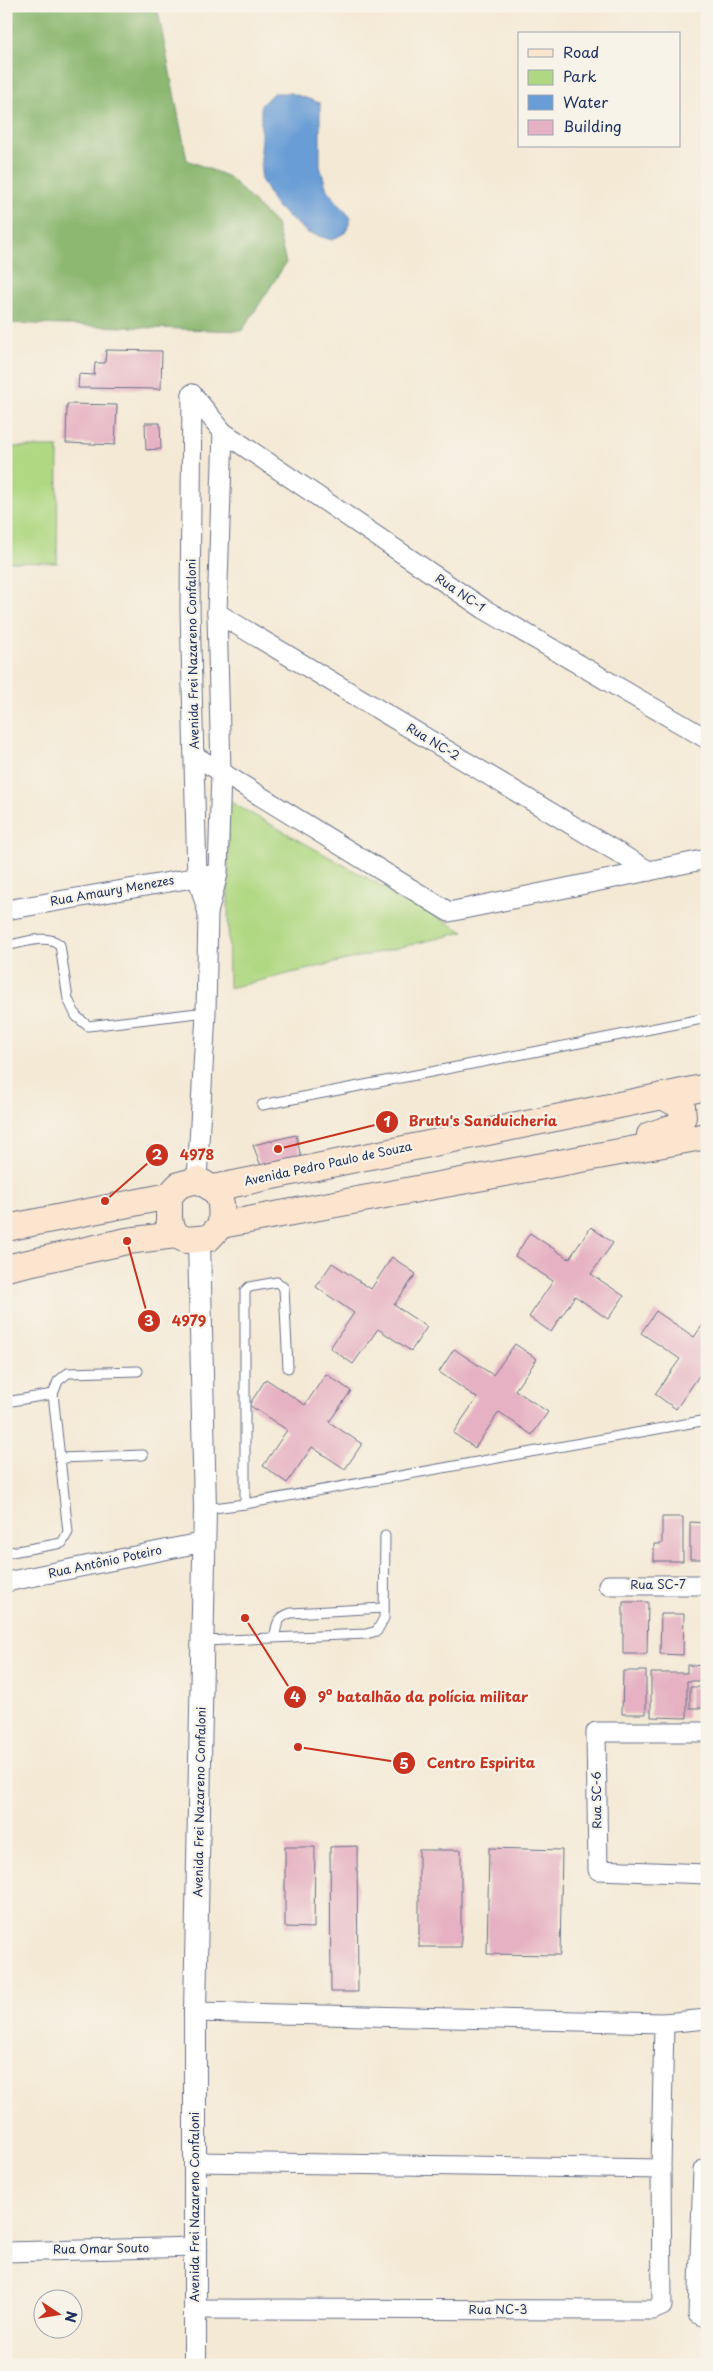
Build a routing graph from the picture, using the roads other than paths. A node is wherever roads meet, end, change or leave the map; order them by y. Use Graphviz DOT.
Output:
graph roads {
  1 [pos="192,394"];
  2 [pos="223,432"];
  3 [pos="217,613"];
  4 [pos="707,739"];
  5 [pos="196,756"];
  6 [pos="221,771"];
  7 [pos="707,859"];
  8 [pos="649,871"];
  9 [pos="218,874"];
  10 [pos="197,876"];
  11 [pos="6,910"];
  12 [pos="208,913"];
  13 [pos="6,946"];
  14 [pos="206,1012"];
  15 [pos="707,1018"];
  16 [pos="707,1087"];
  17 [pos="662,1096"];
  18 [pos="262,1105"];
  19 [pos="707,1136"];
  20 [pos="634,1148"];
  21 [pos="205,1184"];
  22 [pos="169,1196"];
  23 [pos="222,1225"];
  24 [pos="6,1228"];
  25 [pos="187,1238"];
  26 [pos="6,1268"];
  27 [pos="288,1368"];
  28 [pos="138,1371"];
  29 [pos="53,1394"];
  30 [pos="6,1402"];
  31 [pos="707,1420"];
  32 [pos="143,1455"];
  33 [pos="60,1458"];
  34 [pos="245,1504"];
  35 [pos="205,1509"];
  36 [pos="385,1536"];
  37 [pos="204,1542"];
  38 [pos="6,1552"];
  39 [pos="6,1582"];
  40 [pos="608,1584"];
  41 [pos="707,1585"];
  42 [pos="384,1608"];
  43 [pos="274,1637"];
  44 [pos="204,1641"];
  45 [pos="707,1732"];
  46 [pos="707,1874"];
  47 [pos="195,2012"];
  48 [pos="707,2020"];
  49 [pos="664,2023"];
  50 [pos="196,2162"];
  51 [pos="661,2169"];
  52 [pos="707,2170"];
  53 [pos="195,2247"];
  54 [pos="6,2252"];
  55 [pos="195,2309"];
  56 [pos="707,2318"];
  57 [pos="195,2365"];
  1 -- 2 [label="street, Rua NC-1"];
  1 -- 5 [label="street, Avenida Frei Nazareno Confaloni"];
  2 -- 3 [label="street, Avenida Frei Nazareno Confaloni"];
  2 -- 4 [label="street, Rua NC-1"];
  3 -- 6 [label="street, Avenida Frei Nazareno Confaloni"];
  3 -- 8 [label="street, Rua NC-2"];
  5 -- 6 [label="street"];
  5 -- 10 [label="street, Avenida Frei Nazareno Confaloni"];
  6 -- 8 [label="street"];
  6 -- 9 [label="street, Avenida Frei Nazareno Confaloni"];
  7 -- 8 [label="street"];
  9 -- 10 [label="street, Rua Amaury Menezes"];
  9 -- 12 [label="street, Avenida Frei Nazareno Confaloni"];
  10 -- 11 [label="street, Rua Amaury Menezes"];
  10 -- 12 [label="street, Avenida Frei Nazareno Confaloni"];
  12 -- 14 [label="street, Avenida Frei Nazareno Confaloni"];
  13 -- 14 [label="lane"];
  14 -- 21 [label="street, Avenida Frei Nazareno Confaloni"];
  15 -- 18 [label="lane"];
  16 -- 17 [label="main road, Avenida Pedro Paulo de Souza"];
  17 -- 20 [label="main road"];
  17 -- 21 [label="main road, Avenida Pedro Paulo de Souza"];
  19 -- 20 [label="main road"];
  20 -- 23 [label="main road"];
  21 -- 22 [label="main road"];
  21 -- 23 [label="main road"];
  22 -- 24 [label="main road"];
  22 -- 25 [label="main road"];
  23 -- 25 [label="main road"];
  25 -- 26 [label="main road"];
  25 -- 35 [label="street, Avenida Frei Nazareno Confaloni"];
  27 -- 34 [label="lane"];
  28 -- 29 [label="lane"];
  29 -- 30 [label="lane"];
  29 -- 33 [label="lane"];
  31 -- 34 [label="lane"];
  32 -- 33 [label="lane"];
  33 -- 38 [label="lane"];
  34 -- 35 [label="lane"];
  35 -- 37 [label="street, Avenida Frei Nazareno Confaloni"];
  36 -- 42 [label="lane"];
  37 -- 39 [label="street, Rua Antônio Poteiro"];
  37 -- 44 [label="street, Avenida Frei Nazareno Confaloni"];
  40 -- 41 [label="street, Rua SC-7"];
  42 -- 43 [label="lane"];
  42 -- 43 [label="lane"];
  43 -- 44 [label="lane"];
  44 -- 47 [label="street, Avenida Frei Nazareno Confaloni"];
  45 -- 46 [label="street, Rua SC-6"];
  47 -- 49 [label="street"];
  47 -- 50 [label="street, Avenida Frei Nazareno Confaloni"];
  48 -- 49 [label="street"];
  49 -- 51 [label="street, Rua NC-3"];
  50 -- 51 [label="street"];
  50 -- 53 [label="street, Avenida Frei Nazareno Confaloni"];
  51 -- 55 [label="street, Rua NC-3"];
  52 -- 56 [label="street"];
  53 -- 54 [label="street, Rua Omar Souto"];
  53 -- 55 [label="street, Avenida Frei Nazareno Confaloni"];
  55 -- 57 [label="street, Avenida Frei Nazareno Confaloni"];
}
